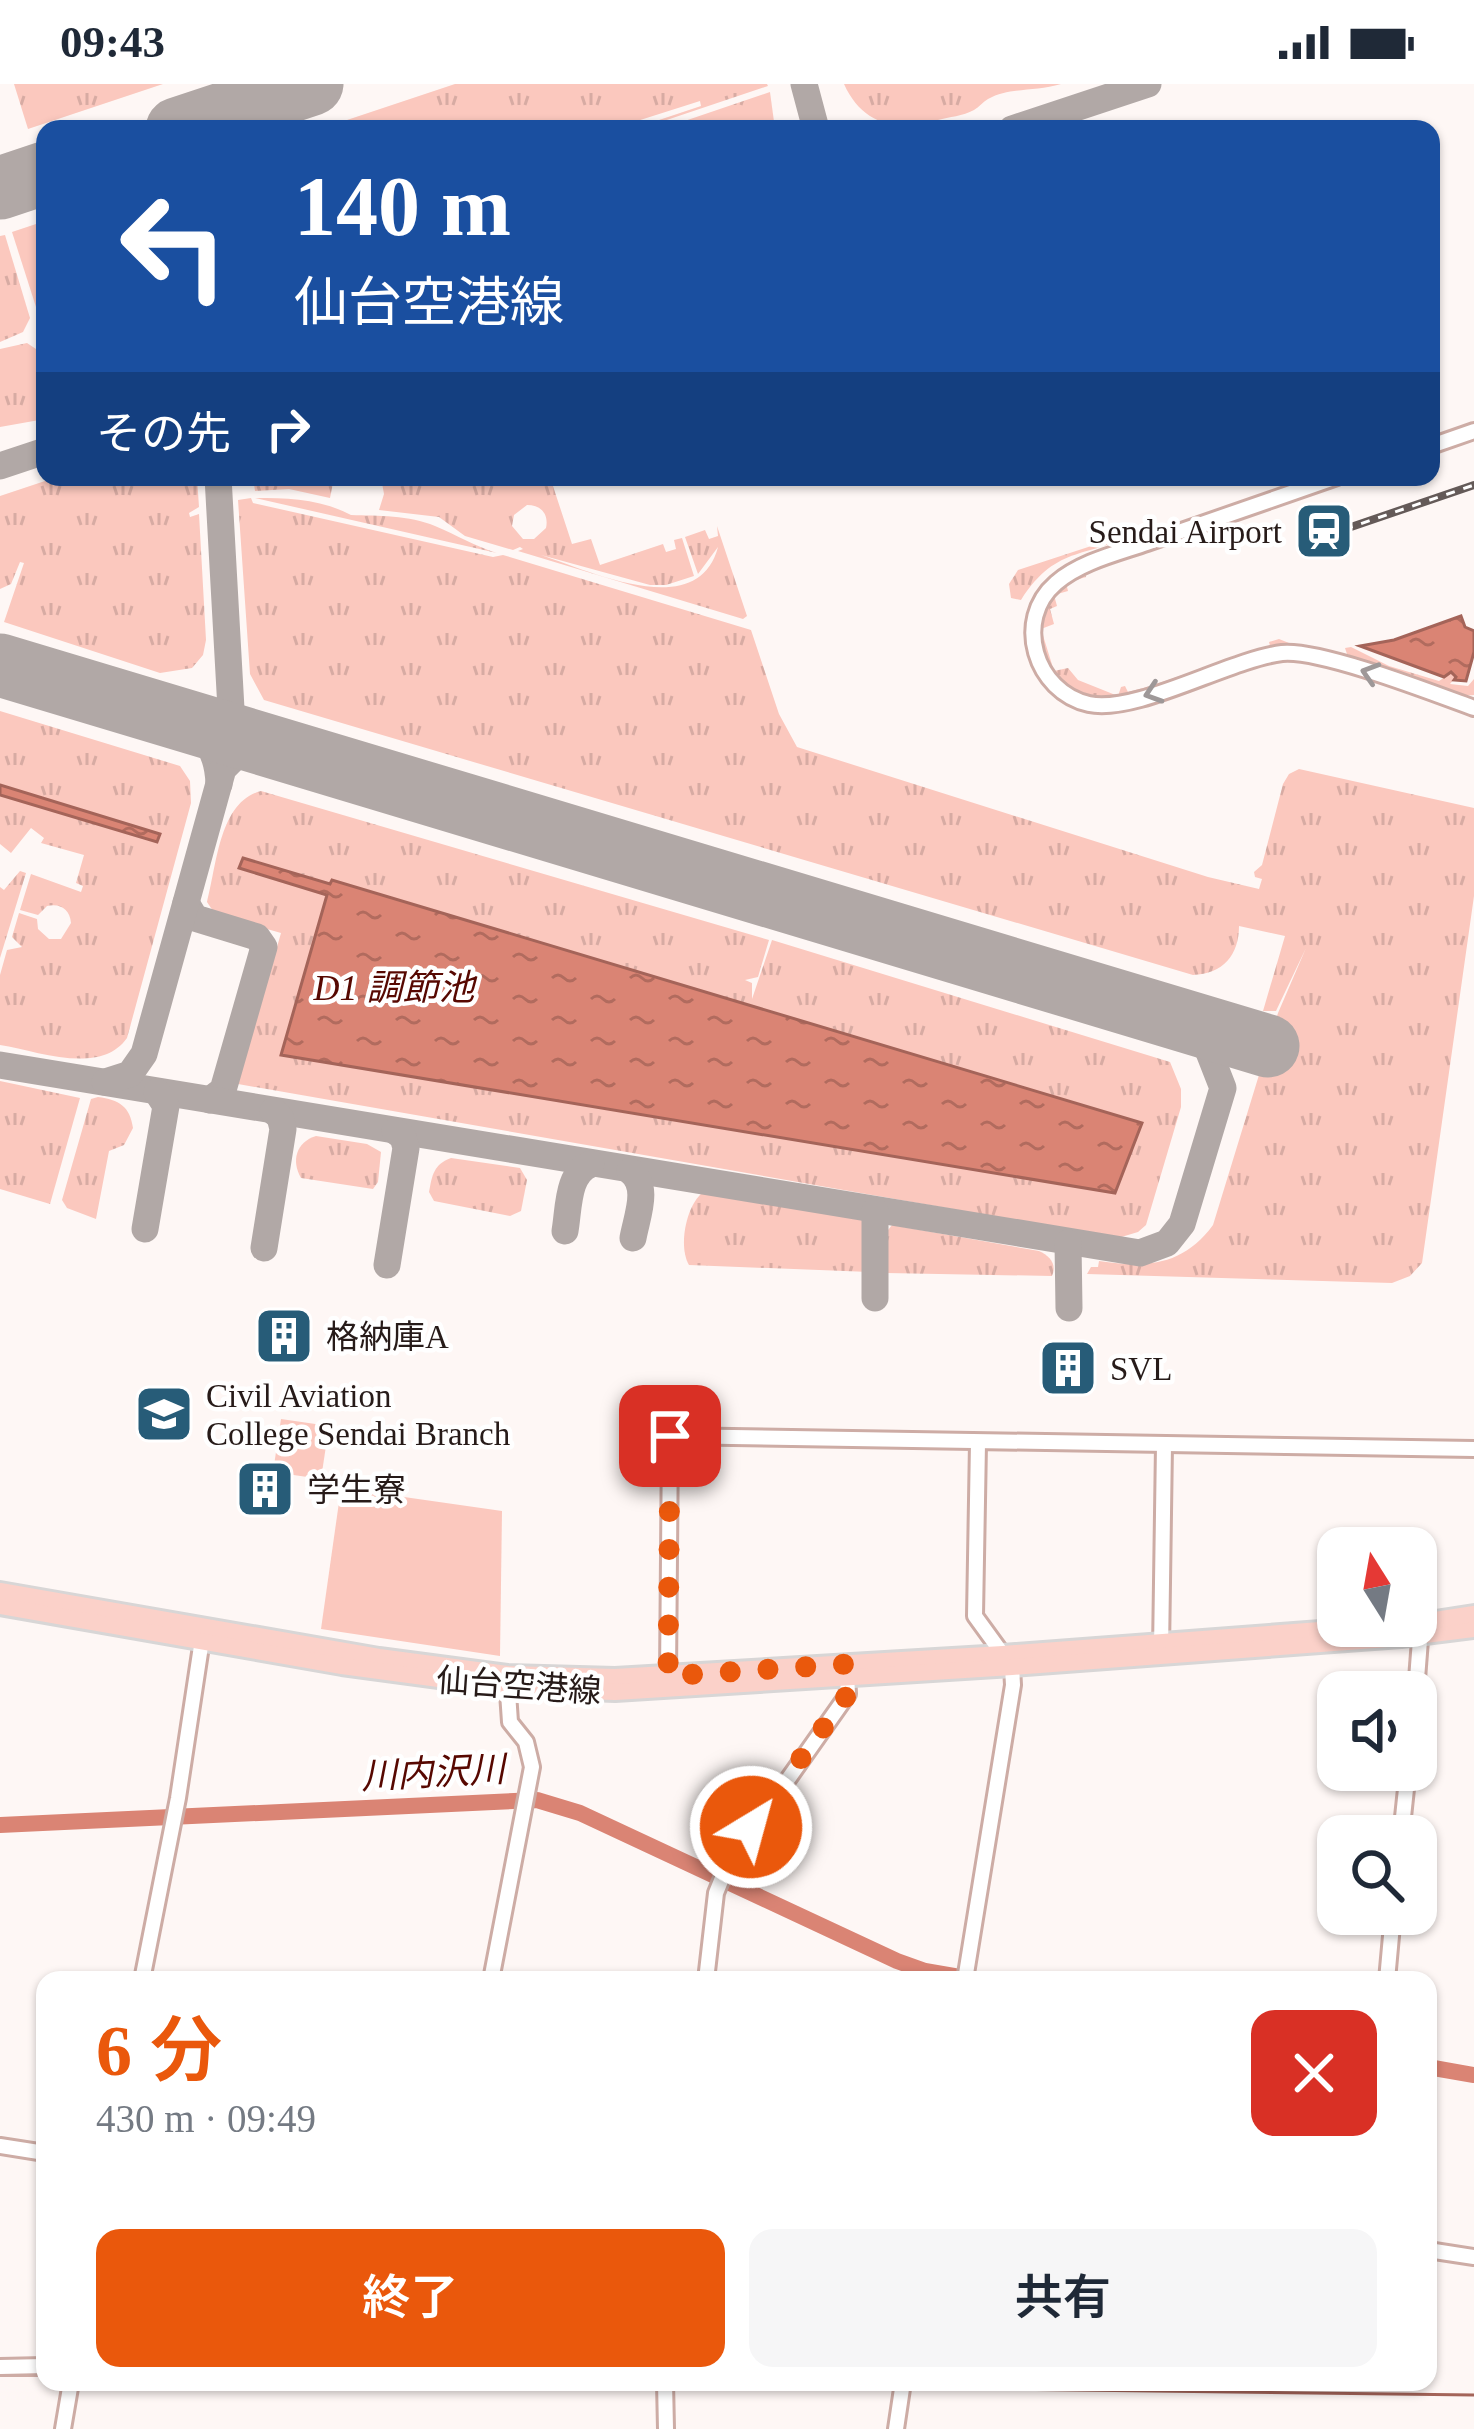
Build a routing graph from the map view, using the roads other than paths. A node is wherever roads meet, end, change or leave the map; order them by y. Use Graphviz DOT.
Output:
graph roads {
  1 [pos="1474,431"];
  2 [pos="1440,443"];
  3 [pos="1311,486"];
  4 [pos="1474,707"];
  5 [pos="978,1443"];
  6 [pos="1163,1445"];
  7 [pos="1474,1449"];
  8 [pos="0,1591"];
  9 [pos="0,1606"];
  10 [pos="1474,1614"];
  11 [pos="1437,1623"];
  12 [pos="1437,1628"];
  13 [pos="1474,1629"];
  14 [pos="1317,1632"];
  15 [pos="203,1635"];
  16 [pos="1317,1635"];
  17 [pos="1161,1648"];
  18 [pos="1007,1661"];
  19 [pos="847,1672"];
  20 [pos="668,1676"];
  21 [pos="506,1681"];
  22 [pos="1392,1935"];
  23 [pos="144,1971"];
  24 [pos="493,1971"];
  25 [pos="707,1971"];
  26 [pos="967,1971"];
  27 [pos="1388,1971"];
  28 [pos="0,2146"];
  29 [pos="36,2152"];
  30 [pos="1437,2251"];
  31 [pos="1474,2257"];
  32 [pos="36,2366"];
  33 [pos="0,2367"];
  34 [pos="70,2391"];
  35 [pos="665,2391"];
  36 [pos="902,2391"];
  37 [pos="63,2429"];
  38 [pos="666,2429"];
  39 [pos="896,2429"];
  1 -- 2 [label="street"];
  4 -- 3 [label="street, one-way"];
  5 -- 6 [label="street"];
  5 -- 18 [label="street"];
  5 -- 20 [label="street"];
  6 -- 7 [label="street"];
  6 -- 17 [label="street"];
  8 -- 15 [label="main road, 仙台空港線"];
  9 -- 15 [label="main road, 仙台空港線"];
  10 -- 11 [label="main road, 仙台空港線"];
  12 -- 13 [label="main road, 仙台空港線"];
  14 -- 17 [label="main road, 仙台空港線"];
  15 -- 21 [label="main road, 仙台空港線"];
  15 -- 23 [label="street"];
  16 -- 17 [label="main road, 仙台空港線"];
  17 -- 18 [label="main road, 仙台空港線"];
  18 -- 19 [label="main road, 仙台空港線"];
  18 -- 26 [label="street"];
  19 -- 20 [label="main road, 仙台空港線"];
  19 -- 21 [label="main road, 仙台空港線"];
  19 -- 25 [label="street"];
  20 -- 21 [label="main road, 仙台空港線"];
  21 -- 24 [label="street"];
  22 -- 27 [label="street"];
  28 -- 29 [label="street"];
  30 -- 31 [label="street"];
  32 -- 33 [label="street"];
  34 -- 37 [label="street"];
  35 -- 38 [label="street"];
  36 -- 39 [label="street"];
}
